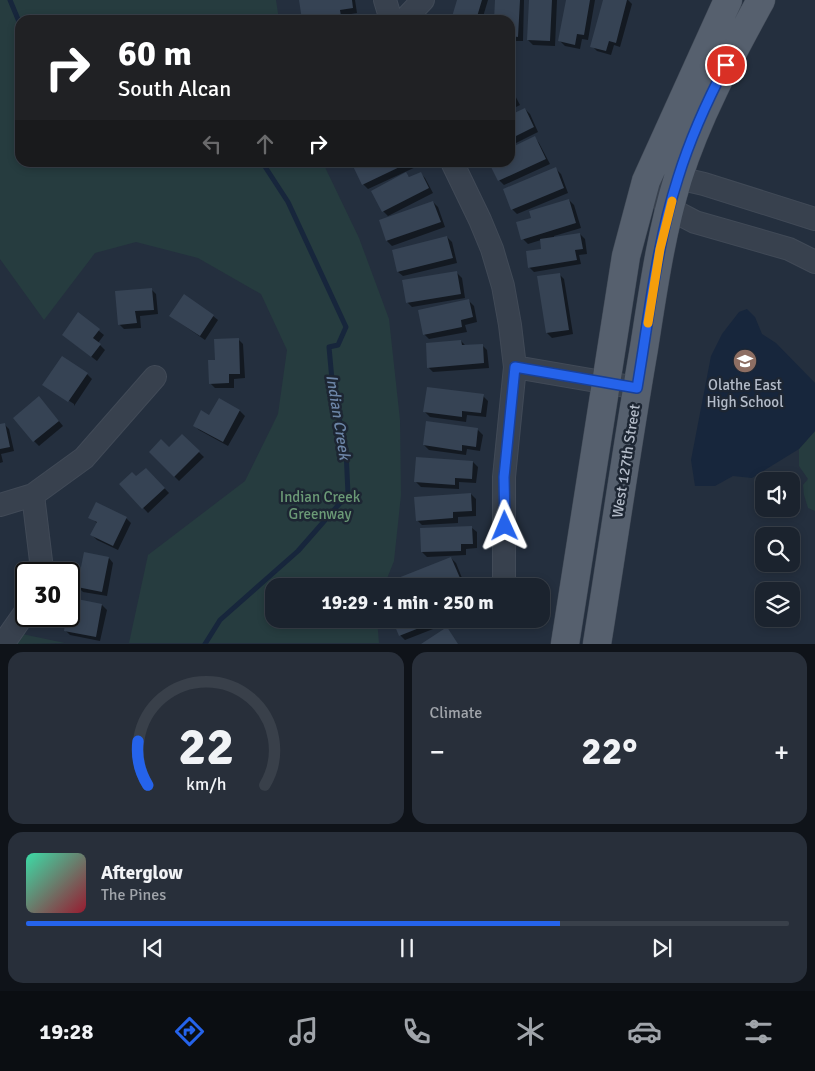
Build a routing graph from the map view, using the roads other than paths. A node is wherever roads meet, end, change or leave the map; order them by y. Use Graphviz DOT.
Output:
graph roads {
  1 [pos="385,0"];
  2 [pos="423,0"];
  3 [pos="728,0"];
  4 [pos="762,0"];
  5 [pos="390,15"];
  6 [pos="409,15"];
  7 [pos="454,167"];
  8 [pos="678,178"];
  9 [pos="646,181"];
  10 [pos="670,209"];
  11 [pos="815,219"];
  12 [pos="815,262"];
  13 [pos="515,367"];
  14 [pos="155,377"];
  15 [pos="606,382"];
  16 [pos="637,388"];
  17 [pos="33,494"];
  18 [pos="0,505"];
  19 [pos="40,562"];
  20 [pos="504,578"];
  21 [pos="15,627"];
  22 [pos="4,644"];
  23 [pos="564,644"];
  24 [pos="597,644"];
  1 -- 5 [label="street"];
  2 -- 6 [label="street"];
  3 -- 9 [label="main road"];
  4 -- 8 [label="main road, West 127th Street"];
  7 -- 13 [label="street"];
  8 -- 9 [label="street"];
  8 -- 10 [label="main road, West 127th Street"];
  8 -- 11 [label="street"];
  9 -- 10 [label="street"];
  9 -- 15 [label="main road"];
  10 -- 12 [label="street"];
  10 -- 16 [label="main road, West 127th Street"];
  13 -- 15 [label="street"];
  13 -- 20 [label="street"];
  14 -- 17 [label="street"];
  15 -- 16 [label="street"];
  15 -- 23 [label="main road"];
  16 -- 24 [label="main road, West 127th Street"];
  17 -- 18 [label="street"];
  17 -- 19 [label="street"];
  21 -- 22 [label="street"];
}
